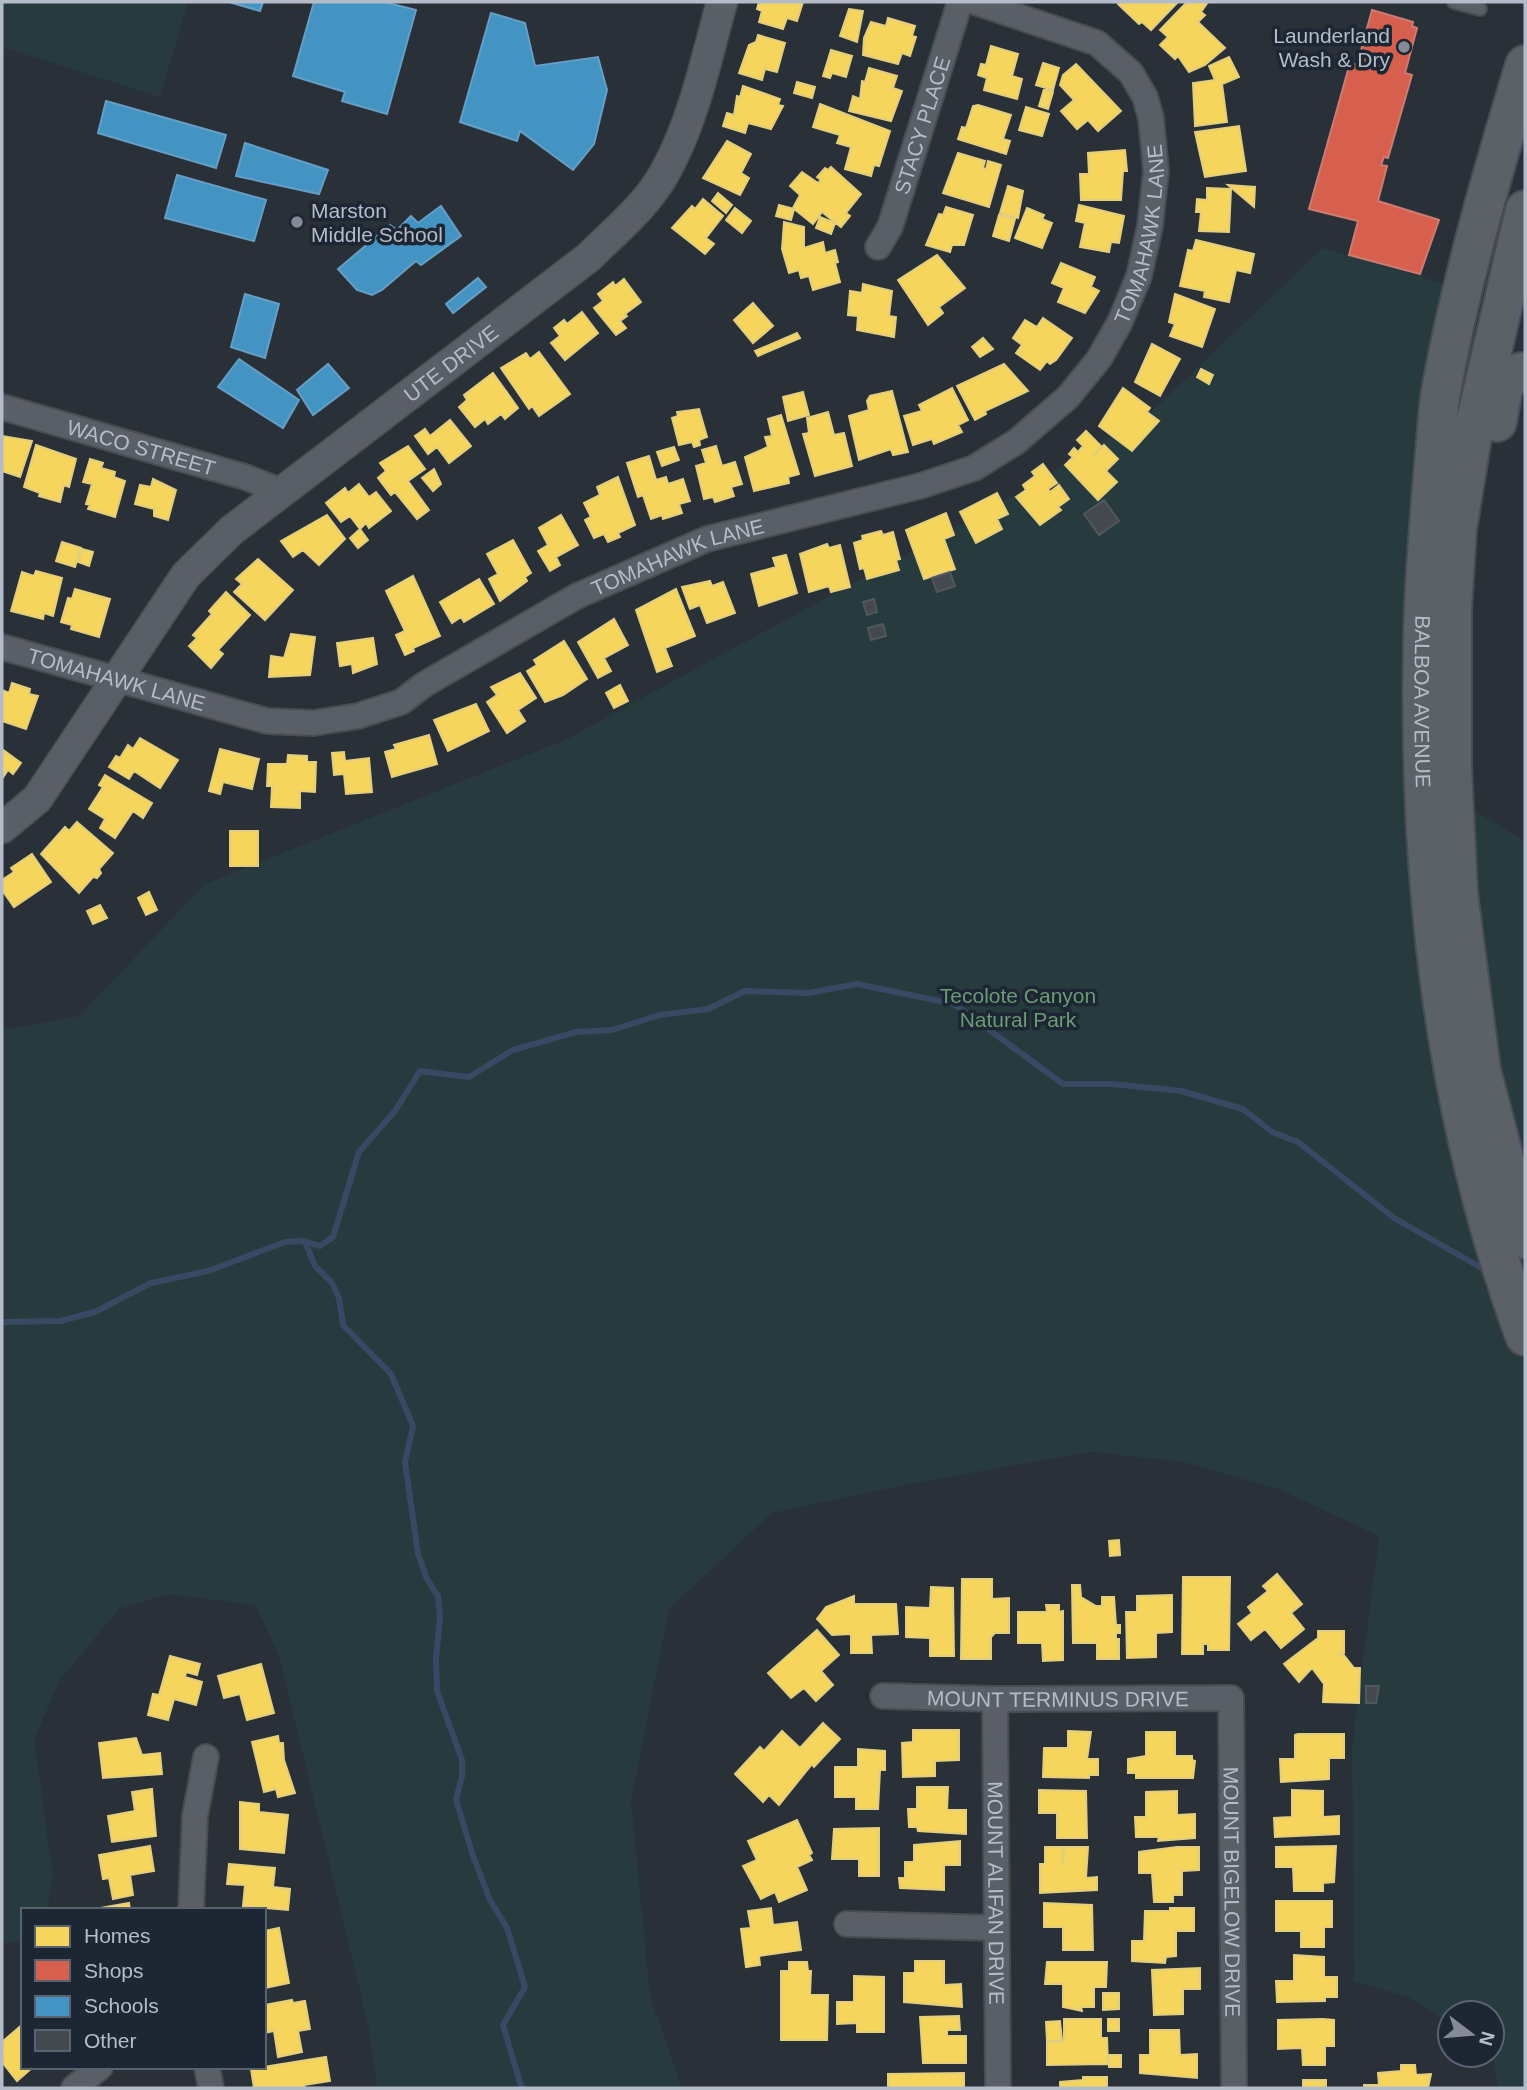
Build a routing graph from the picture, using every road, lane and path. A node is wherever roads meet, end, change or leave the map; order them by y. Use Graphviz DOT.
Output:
graph roads {
  1 [pos="722,2"];
  2 [pos="960,2"];
  3 [pos="975,2"];
  4 [pos="1454,2"];
  5 [pos="1480,9"];
  6 [pos="1525,65"];
  7 [pos="1525,209"];
  8 [pos="878,247"];
  9 [pos="1504,298"];
  10 [pos="1525,358"];
  11 [pos="1525,373"];
  12 [pos="2,407"];
  13 [pos="281,491"];
  14 [pos="2,647"];
  15 [pos="113,680"];
  16 [pos="1452,767"];
  17 [pos="2,828"];
  18 [pos="1525,1239"];
  19 [pos="1525,1336"];
  20 [pos="883,1696"];
  21 [pos="1231,1698"];
  22 [pos="995,1699"];
  23 [pos="206,1757"];
  24 [pos="191,1908"];
  25 [pos="847,1924"];
  26 [pos="996,1928"];
  27 [pos="98,2069"];
  28 [pos="207,2069"];
  29 [pos="74,2088"];
  30 [pos="211,2088"];
  31 [pos="998,2088"];
  32 [pos="1234,2088"];
  1 -- 13 [label="street, UTE DRIVE"];
  2 -- 8 [label="street, STACY PLACE"];
  3 -- 15 [label="street, TOMAHAWK LANE"];
  4 -- 5 [label="lane"];
  6 -- 19 [label="main road, BALBOA AVENUE"];
  7 -- 9 [label="main road, BALBOA AVENUE"];
  9 -- 10 [label="main road"];
  9 -- 16 [label="main road, BALBOA AVENUE"];
  11 -- 16 [label="main road"];
  12 -- 13 [label="street, WACO STREET"];
  13 -- 15 [label="street, UTE DRIVE"];
  14 -- 15 [label="street, TOMAHAWK LANE"];
  15 -- 17 [label="street, UTE DRIVE"];
  16 -- 18 [label="main road, BALBOA AVENUE"];
  20 -- 22 [label="street, MOUNT TERMINUS DRIVE"];
  21 -- 22 [label="street, MOUNT TERMINUS DRIVE"];
  21 -- 32 [label="street, MOUNT BIGELOW DRIVE"];
  22 -- 26 [label="street, MOUNT ALIFAN DRIVE"];
  23 -- 24 [label="street"];
  25 -- 26 [label="street"];
  26 -- 31 [label="street, MOUNT ALIFAN DRIVE"];
  27 -- 29 [label="street"];
  28 -- 30 [label="street"];
}
